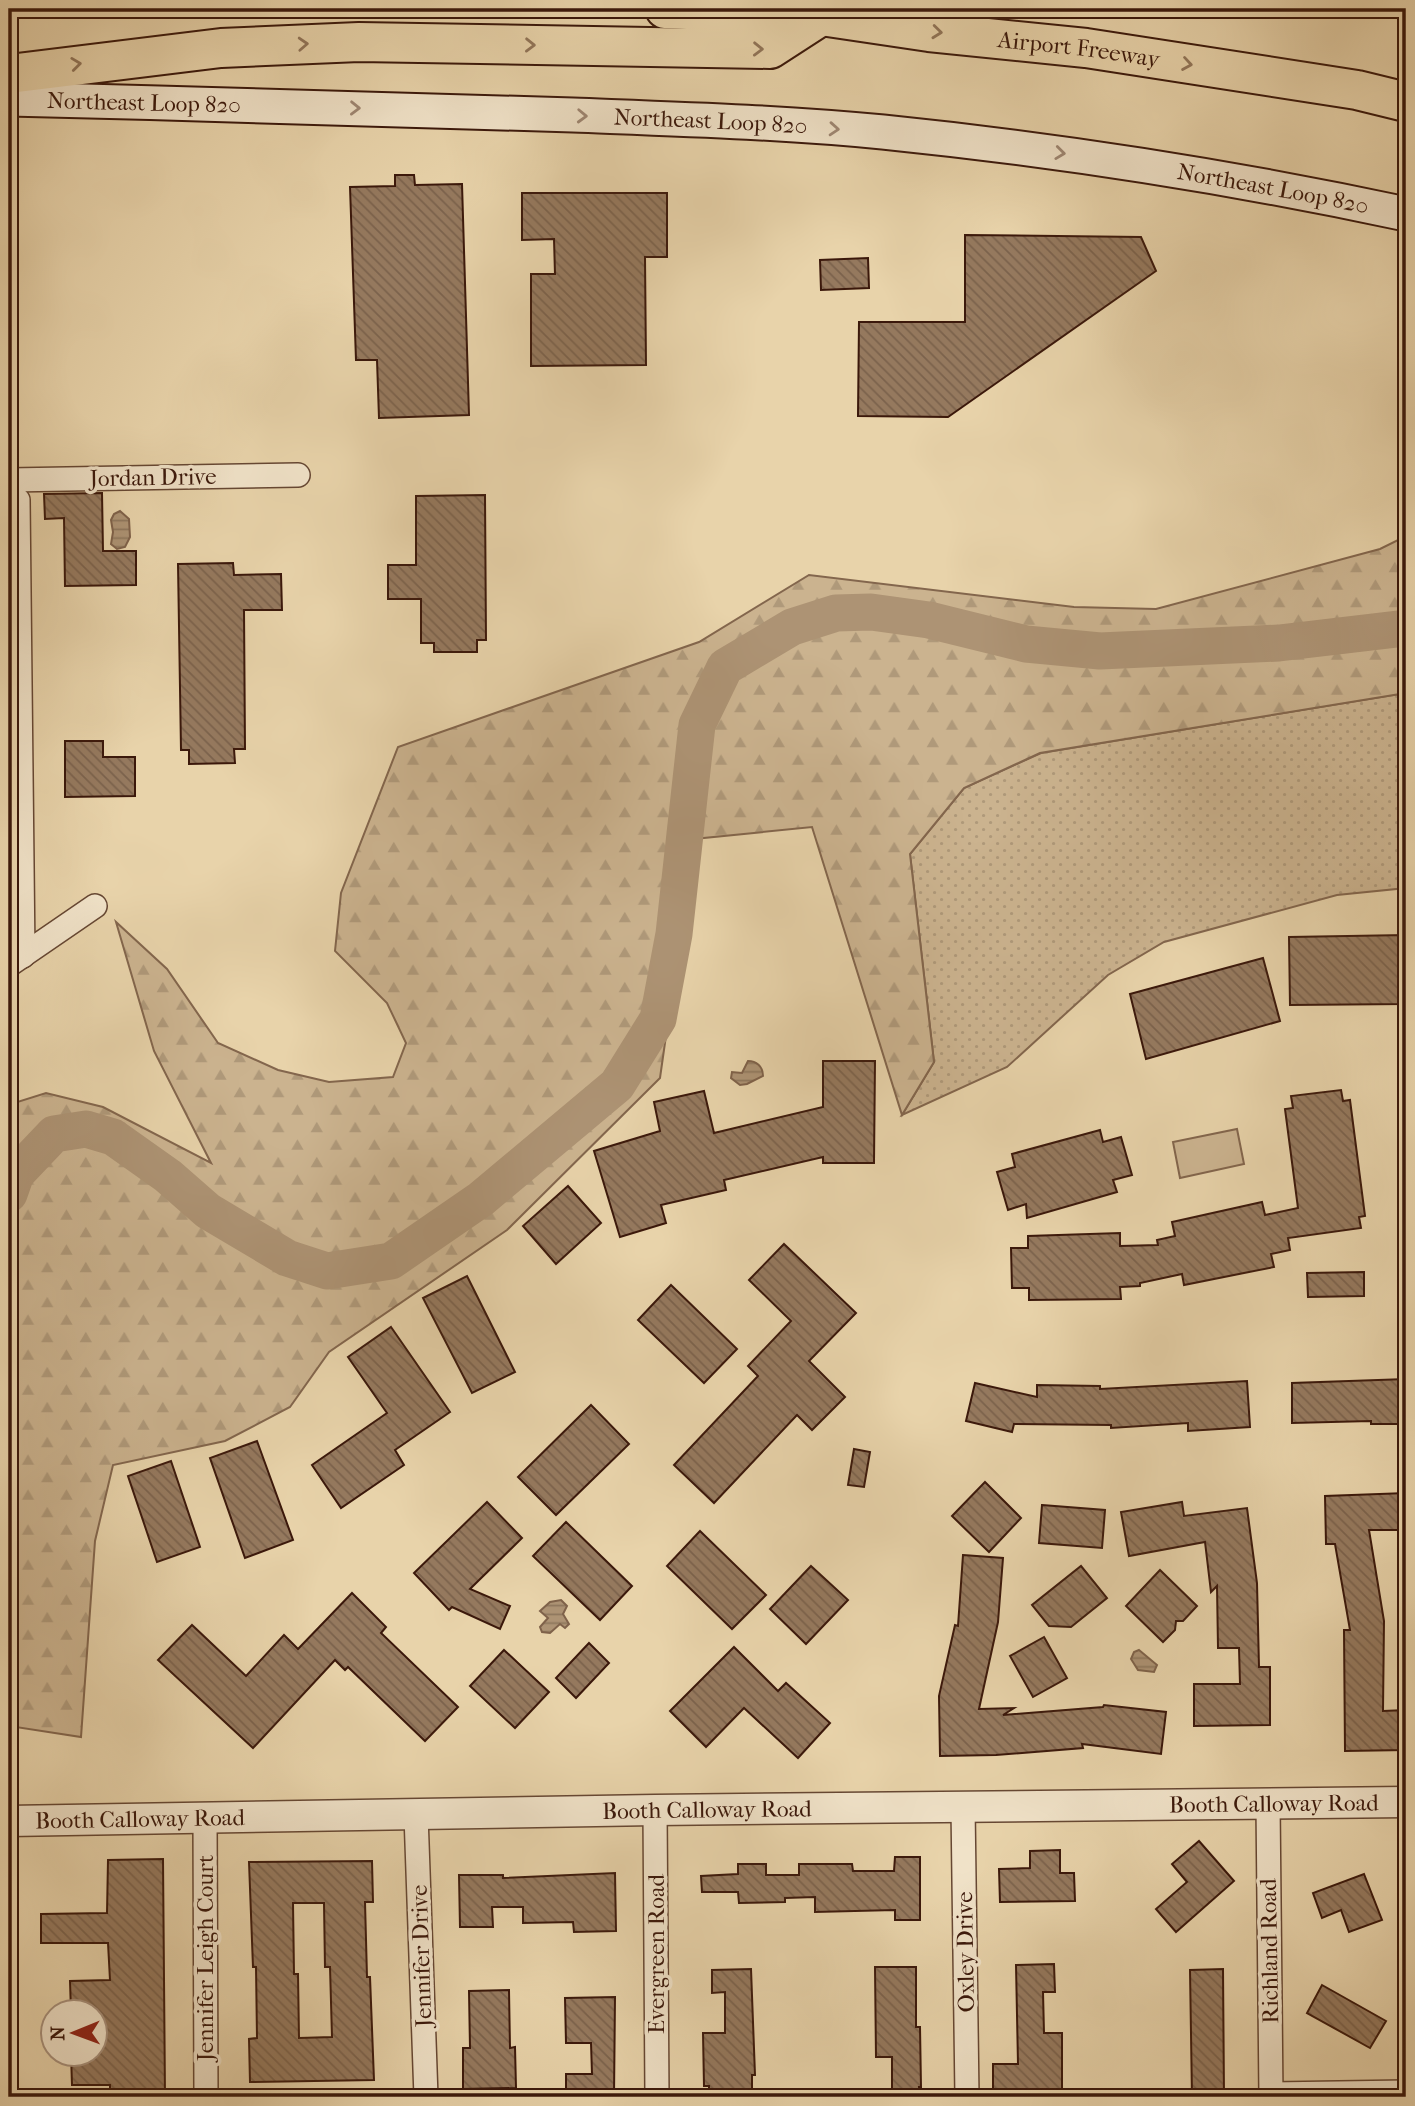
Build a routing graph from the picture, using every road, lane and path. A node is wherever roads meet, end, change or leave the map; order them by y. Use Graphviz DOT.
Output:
graph roads {
  1 [pos="665,9"];
  2 [pos="821,16"];
  3 [pos="9,74"];
  4 [pos="9,99"];
  5 [pos="1406,102"];
  6 [pos="1406,214"];
  7 [pos="298,475"];
  8 [pos="14,490"];
  9 [pos="95,906"];
  10 [pos="16,961"];
  11 [pos="1406,1802"];
  12 [pos="1268,1804"];
  13 [pos="963,1807"];
  14 [pos="655,1810"];
  15 [pos="416,1815"];
  16 [pos="205,1818"];
  17 [pos="9,1821"];
  18 [pos="1406,2092"];
  19 [pos="1271,2095"];
  20 [pos="206,2097"];
  21 [pos="426,2097"];
  22 [pos="657,2097"];
  23 [pos="967,2097"];
  1 -- 2 [label="highway, Airport Freeway"];
  3 -- 2 [label="highway, one-way"];
  2 -- 5 [label="highway, Airport Freeway, one-way"];
  4 -- 6 [label="main road, Northeast Loop 820, one-way"];
  7 -- 8 [label="street, Jordan Drive"];
  8 -- 10 [label="street"];
  9 -- 10 [label="street"];
  11 -- 12 [label="street, Booth Calloway Road"];
  12 -- 13 [label="street, Booth Calloway Road"];
  12 -- 19 [label="street, Richland Road"];
  13 -- 14 [label="street, Booth Calloway Road"];
  13 -- 23 [label="street, Oxley Drive"];
  14 -- 15 [label="street, Booth Calloway Road"];
  14 -- 22 [label="street, Evergreen Road"];
  15 -- 16 [label="street, Booth Calloway Road"];
  15 -- 21 [label="street, Jennifer Drive"];
  16 -- 17 [label="street, Booth Calloway Road"];
  16 -- 20 [label="street, Jennifer Leigh Court"];
  18 -- 19 [label="street"];
}
